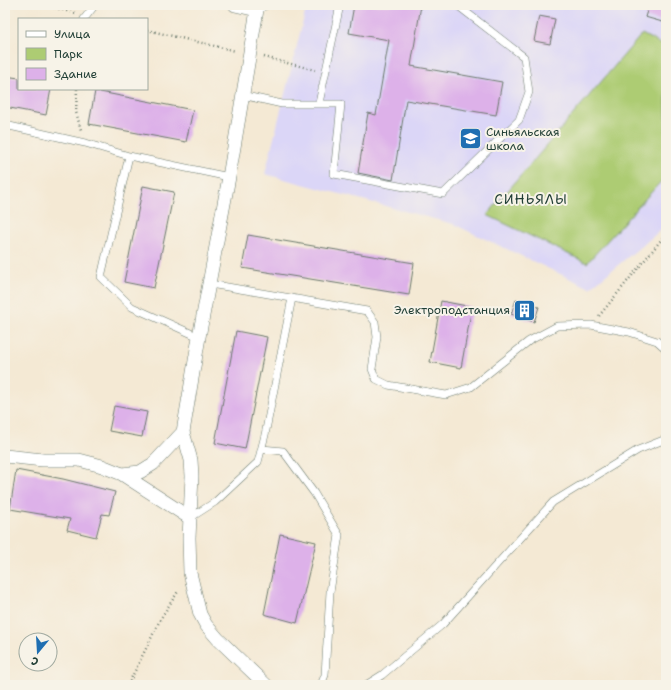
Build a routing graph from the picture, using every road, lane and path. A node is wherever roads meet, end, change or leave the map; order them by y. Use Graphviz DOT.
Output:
graph roads {
  1 [pos="43,5"];
  2 [pos="95,5"];
  3 [pos="235,5"];
  4 [pos="340,5"];
  5 [pos="457,5"];
  6 [pos="262,7"];
  7 [pos="85,18"];
  8 [pos="77,90"];
  9 [pos="242,95"];
  10 [pos="319,103"];
  11 [pos="5,125"];
  12 [pos="85,143"];
  13 [pos="129,156"];
  14 [pos="229,177"];
  15 [pos="666,234"];
  16 [pos="210,284"];
  17 [pos="292,298"];
  18 [pos="591,325"];
  19 [pos="200,337"];
  20 [pos="666,349"];
  21 [pos="183,432"];
  22 [pos="666,439"];
  23 [pos="262,449"];
  24 [pos="5,456"];
  25 [pos="122,474"];
  26 [pos="190,518"];
  27 [pos="190,574"];
  28 [pos="128,685"];
  29 [pos="266,685"];
  30 [pos="321,685"];
  31 [pos="366,685"];
  1 -- 7 [label="path"];
  2 -- 7 [label="lane"];
  3 -- 6 [label="street"];
  4 -- 10 [label="lane"];
  5 -- 10 [label="lane"];
  6 -- 9 [label="street"];
  8 -- 12 [label="path"];
  9 -- 10 [label="lane"];
  9 -- 14 [label="street"];
  11 -- 12 [label="lane"];
  12 -- 13 [label="lane"];
  13 -- 14 [label="lane"];
  13 -- 19 [label="lane"];
  14 -- 16 [label="street"];
  15 -- 18 [label="path"];
  16 -- 17 [label="lane"];
  16 -- 19 [label="street"];
  17 -- 18 [label="lane"];
  17 -- 23 [label="lane"];
  18 -- 20 [label="lane"];
  19 -- 21 [label="street"];
  21 -- 25 [label="street"];
  21 -- 26 [label="street"];
  22 -- 31 [label="lane"];
  23 -- 26 [label="lane"];
  23 -- 30 [label="lane"];
  24 -- 25 [label="street"];
  25 -- 26 [label="street"];
  26 -- 27 [label="street"];
  27 -- 28 [label="path"];
  27 -- 29 [label="street"];
}
